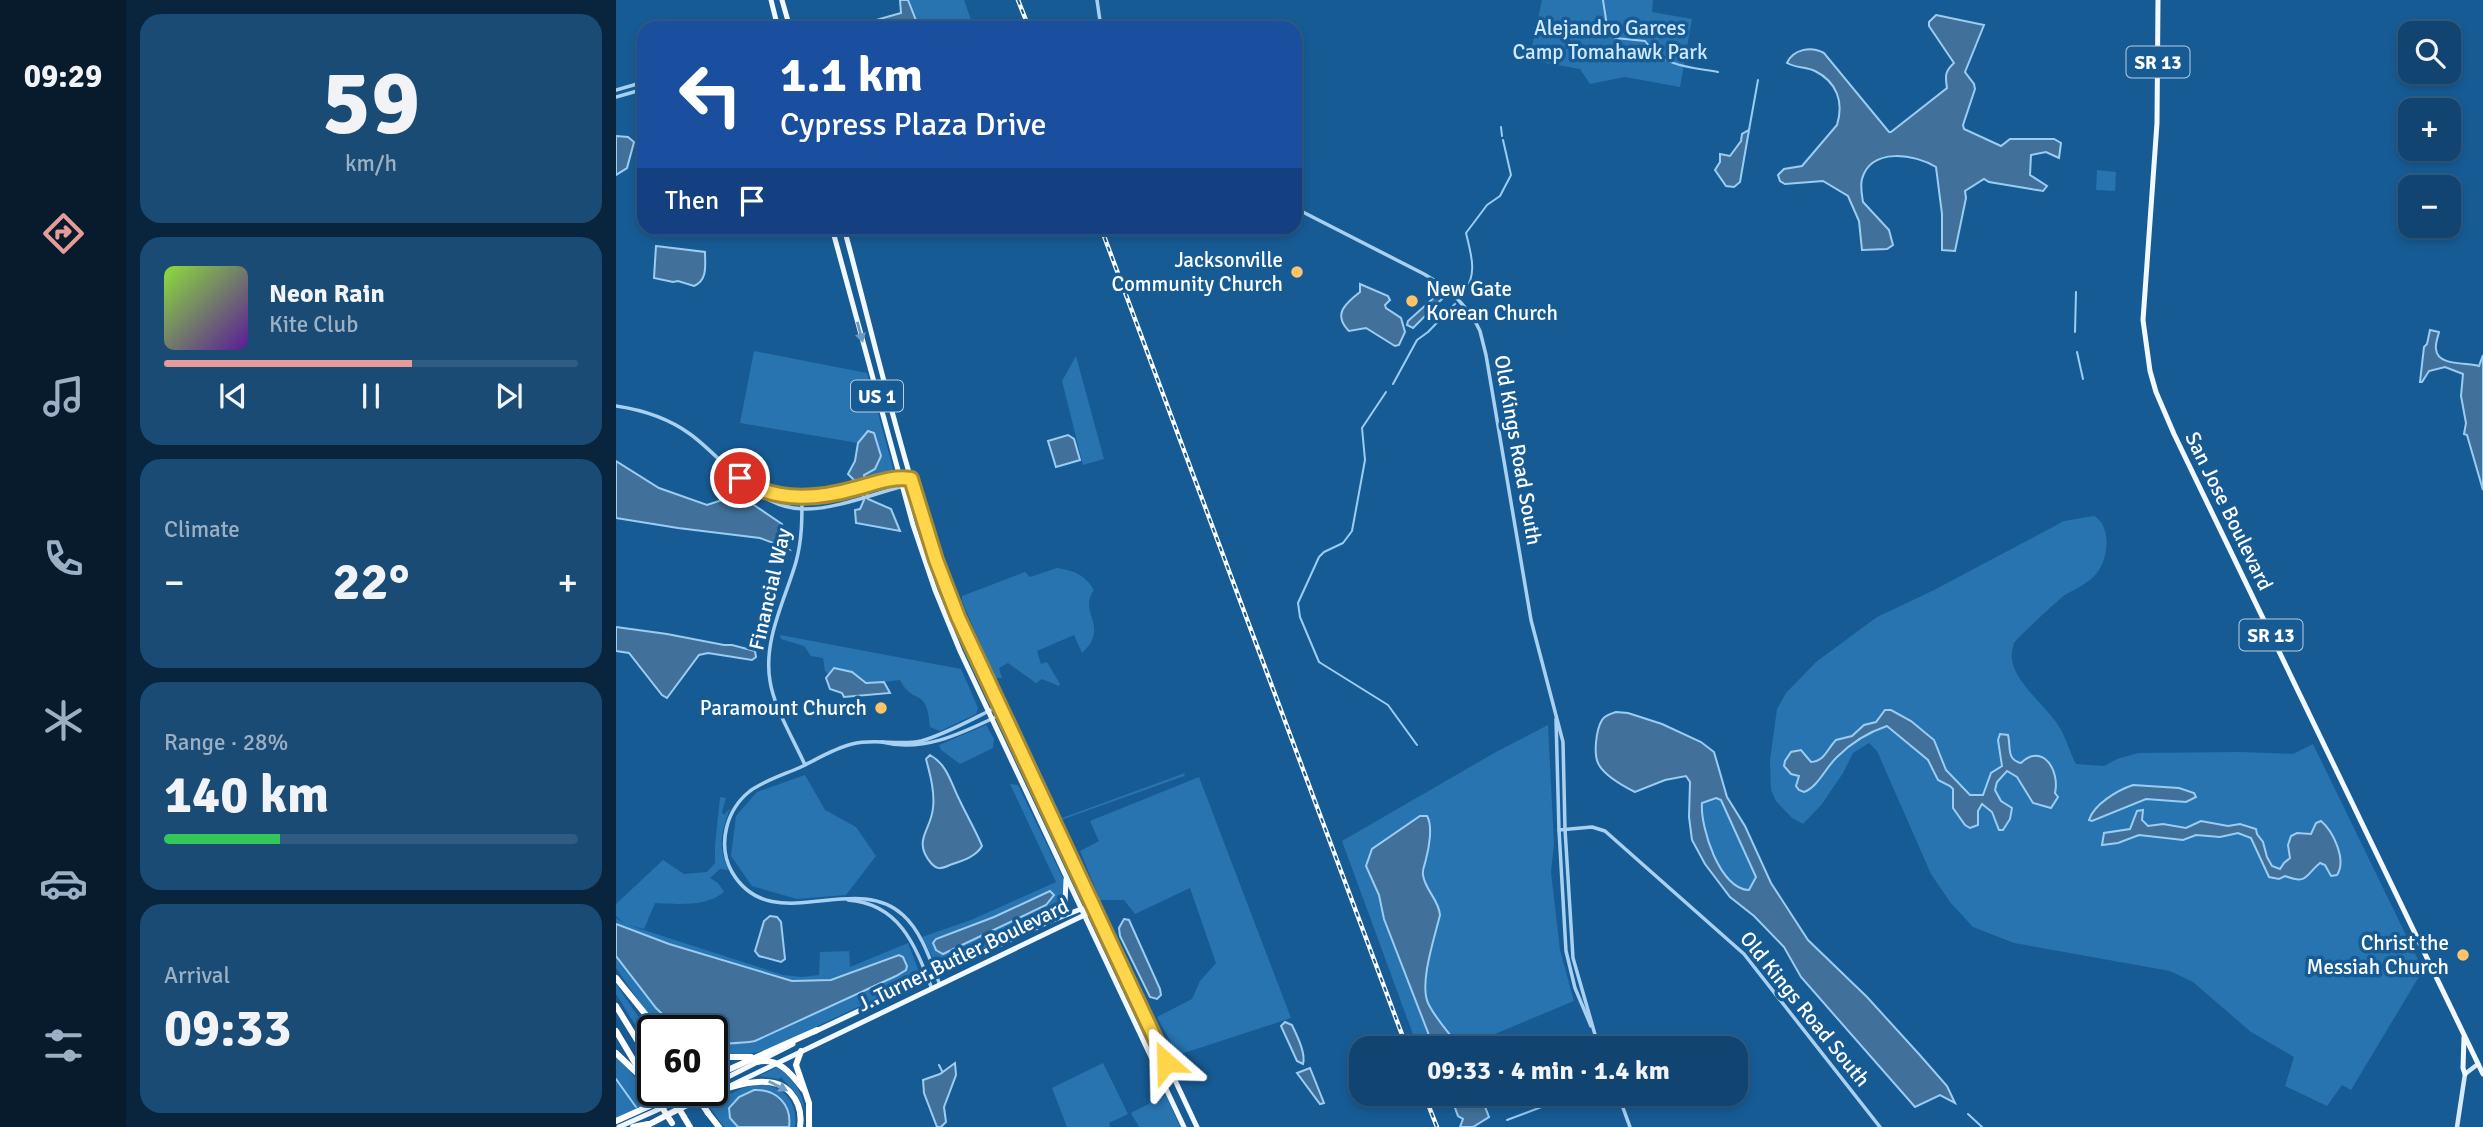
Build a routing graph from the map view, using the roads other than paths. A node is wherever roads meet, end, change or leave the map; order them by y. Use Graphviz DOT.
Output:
graph roads {
  1 [pos="771,0"];
  2 [pos="782,0"];
  3 [pos="1097,0"];
  4 [pos="2158,0"];
  5 [pos="776,21"];
  6 [pos="788,21"];
  7 [pos="1100,21"];
  8 [pos="637,84"];
  9 [pos="616,90"];
  10 [pos="637,91"];
  11 [pos="616,97"];
  12 [pos="1302,212"];
  13 [pos="834,235"];
  14 [pos="846,235"];
  15 [pos="853,263"];
  16 [pos="842,266"];
  17 [pos="880,363"];
  18 [pos="869,366"];
  19 [pos="891,402"];
  20 [pos="880,405"];
  21 [pos="616,406"];
  22 [pos="900,477"];
  23 [pos="911,479"];
  24 [pos="751,486"];
  25 [pos="903,486"];
  26 [pos="856,489"];
  27 [pos="843,492"];
  28 [pos="802,498"];
  29 [pos="845,501"];
  30 [pos="802,509"];
  31 [pos="945,586"];
  32 [pos="935,590"];
  33 [pos="999,706"];
  34 [pos="988,711"];
  35 [pos="1002,714"];
  36 [pos="1556,714"];
  37 [pos="992,719"];
  38 [pos="876,741"];
  39 [pos="805,765"];
  40 [pos="1055,826"];
  41 [pos="1565,829"];
  42 [pos="1044,830"];
  43 [pos="1559,830"];
  44 [pos="1066,874"];
  45 [pos="846,900"];
  46 [pos="1081,909"];
  47 [pos="1095,910"];
  48 [pos="1085,916"];
  49 [pos="1048,922"];
  50 [pos="936,975"];
  51 [pos="616,978"];
  52 [pos="928,979"];
  53 [pos="940,985"];
  54 [pos="932,989"];
  55 [pos="630,998"];
  56 [pos="616,1006"];
  57 [pos="642,1015"];
  58 [pos="645,1015"];
  59 [pos="817,1030"];
  60 [pos="616,1031"];
  61 [pos="2464,1034"];
  62 [pos="1596,1036"];
  63 [pos="1596,1036"];
  64 [pos="637,1040"];
  65 [pos="801,1051"];
  66 [pos="616,1053"];
  67 [pos="763,1054"];
  68 [pos="728,1059"];
  69 [pos="757,1062"];
  70 [pos="776,1063"];
  71 [pos="2478,1063"];
  72 [pos="637,1066"];
  73 [pos="728,1070"];
  74 [pos="637,1073"];
  75 [pos="2465,1074"];
  76 [pos="2483,1074"];
  77 [pos="728,1077"];
  78 [pos="729,1087"];
  79 [pos="806,1093"];
  80 [pos="649,1106"];
  81 [pos="661,1106"];
  82 [pos="670,1106"];
  83 [pos="677,1106"];
  84 [pos="704,1106"];
  85 [pos="1622,1106"];
  86 [pos="616,1121"];
  87 [pos="653,1122"];
  88 [pos="631,1125"];
  89 [pos="673,1125"];
  90 [pos="619,1127"];
  91 [pos="644,1127"];
  92 [pos="690,1127"];
  93 [pos="719,1127"];
  94 [pos="800,1127"];
  95 [pos="809,1127"];
  96 [pos="1184,1127"];
  97 [pos="1197,1127"];
  98 [pos="1630,1127"];
  99 [pos="1881,1127"];
  100 [pos="2457,1127"];
  1 -- 5 [label="main road"];
  2 -- 6 [label="main road"];
  3 -- 7 [label="street"];
  4 -- 61 [label="main road, San Jose Boulevard / SR 13"];
  8 -- 9 [label="street"];
  10 -- 11 [label="street"];
  12 -- 36 [label="street, Old Kings Road South"];
  13 -- 16 [label="main road, US 1"];
  14 -- 15 [label="main road, US 1"];
  15 -- 16 [label="main road"];
  15 -- 17 [label="main road, US 1"];
  16 -- 18 [label="main road, US 1, one-way"];
  17 -- 18 [label="main road"];
  17 -- 19 [label="main road, US 1"];
  18 -- 20 [label="main road, US 1"];
  19 -- 20 [label="main road"];
  19 -- 23 [label="main road, US 1"];
  20 -- 22 [label="main road, US 1"];
  21 -- 24 [label="street"];
  22 -- 23 [label="street"];
  22 -- 25 [label="main road, US 1"];
  22 -- 26 [label="street"];
  23 -- 25 [label="street"];
  23 -- 31 [label="main road, US 1"];
  24 -- 28 [label="street"];
  24 -- 30 [label="street"];
  25 -- 29 [label="street"];
  25 -- 32 [label="main road, US 1"];
  26 -- 27 [label="main road"];
  27 -- 28 [label="main road"];
  27 -- 29 [label="street"];
  28 -- 30 [label="street, Financial Way"];
  29 -- 30 [label="street"];
  30 -- 39 [label="street, Financial Way"];
  31 -- 32 [label="main road"];
  31 -- 33 [label="main road, US 1"];
  32 -- 34 [label="main road, US 1"];
  33 -- 34 [label="street"];
  33 -- 35 [label="main road, US 1"];
  34 -- 37 [label="main road, US 1"];
  34 -- 38 [label="street"];
  35 -- 37 [label="street"];
  35 -- 40 [label="main road, US 1"];
  36 -- 41 [label="street, Old Kings Road South"];
  36 -- 43 [label="street, Old Kings Road South"];
  37 -- 38 [label="street"];
  37 -- 42 [label="main road, US 1"];
  38 -- 39 [label="street"];
  39 -- 45 [label="street"];
  40 -- 42 [label="main road"];
  40 -- 47 [label="main road, US 1"];
  41 -- 43 [label="street, Old Kings Road South"];
  41 -- 62 [label="street"];
  41 -- 99 [label="street, Old Kings Road South"];
  42 -- 44 [label="main road, US 1"];
  43 -- 63 [label="street"];
  44 -- 46 [label="main road, US 1"];
  44 -- 49 [label="main road"];
  45 -- 50 [label="street"];
  45 -- 52 [label="street"];
  46 -- 47 [label="main road, J. Turner Butler Boulevard"];
  46 -- 48 [label="main road, US 1"];
  46 -- 49 [label="main road, J. Turner Butler Boulevard"];
  47 -- 48 [label="main road, J. Turner Butler Boulevard"];
  47 -- 97 [label="main road, US 1"];
  48 -- 53 [label="main road, J. Turner Butler Boulevard"];
  48 -- 96 [label="main road, US 1"];
  49 -- 50 [label="main road, J. Turner Butler Boulevard"];
  50 -- 52 [label="main road, J. Turner Butler Boulevard"];
  50 -- 53 [label="street"];
  51 -- 55 [label="highway"];
  52 -- 54 [label="street"];
  52 -- 59 [label="main road, J. Turner Butler Boulevard"];
  53 -- 54 [label="main road, J. Turner Butler Boulevard"];
  54 -- 65 [label="main road, J. Turner Butler Boulevard"];
  55 -- 57 [label="highway"];
  55 -- 58 [label="highway"];
  56 -- 64 [label="highway"];
  59 -- 67 [label="highway"];
  59 -- 69 [label="main road, J. Turner Butler Boulevard"];
  60 -- 72 [label="highway"];
  61 -- 71 [label="main road, San Jose Boulevard / SR 13"];
  61 -- 75 [label="main road"];
  65 -- 70 [label="main road, J. Turner Butler Boulevard"];
  65 -- 79 [label="highway"];
  66 -- 74 [label="highway"];
  67 -- 68 [label="highway"];
  67 -- 73 [label="highway"];
  69 -- 70 [label="highway"];
  69 -- 77 [label="main road, J. Turner Butler Boulevard"];
  70 -- 78 [label="main road, J. Turner Butler Boulevard"];
  70 -- 79 [label="highway"];
  71 -- 75 [label="main road"];
  71 -- 76 [label="main road, San Jose Boulevard / SR 13"];
  75 -- 100 [label="main road"];
  78 -- 87 [label="highway, J. Turner Butler Boulevard"];
  78 -- 94 [label="highway, one-way"];
  79 -- 95 [label="highway"];
  80 -- 86 [label="highway"];
  81 -- 89 [label="highway, bridge"];
  82 -- 88 [label="main road"];
  83 -- 92 [label="highway, bridge"];
  84 -- 93 [label="highway, bridge"];
  85 -- 98 [label="street"];
  87 -- 88 [label="highway"];
  87 -- 91 [label="highway"];
  88 -- 90 [label="main road"];
}
